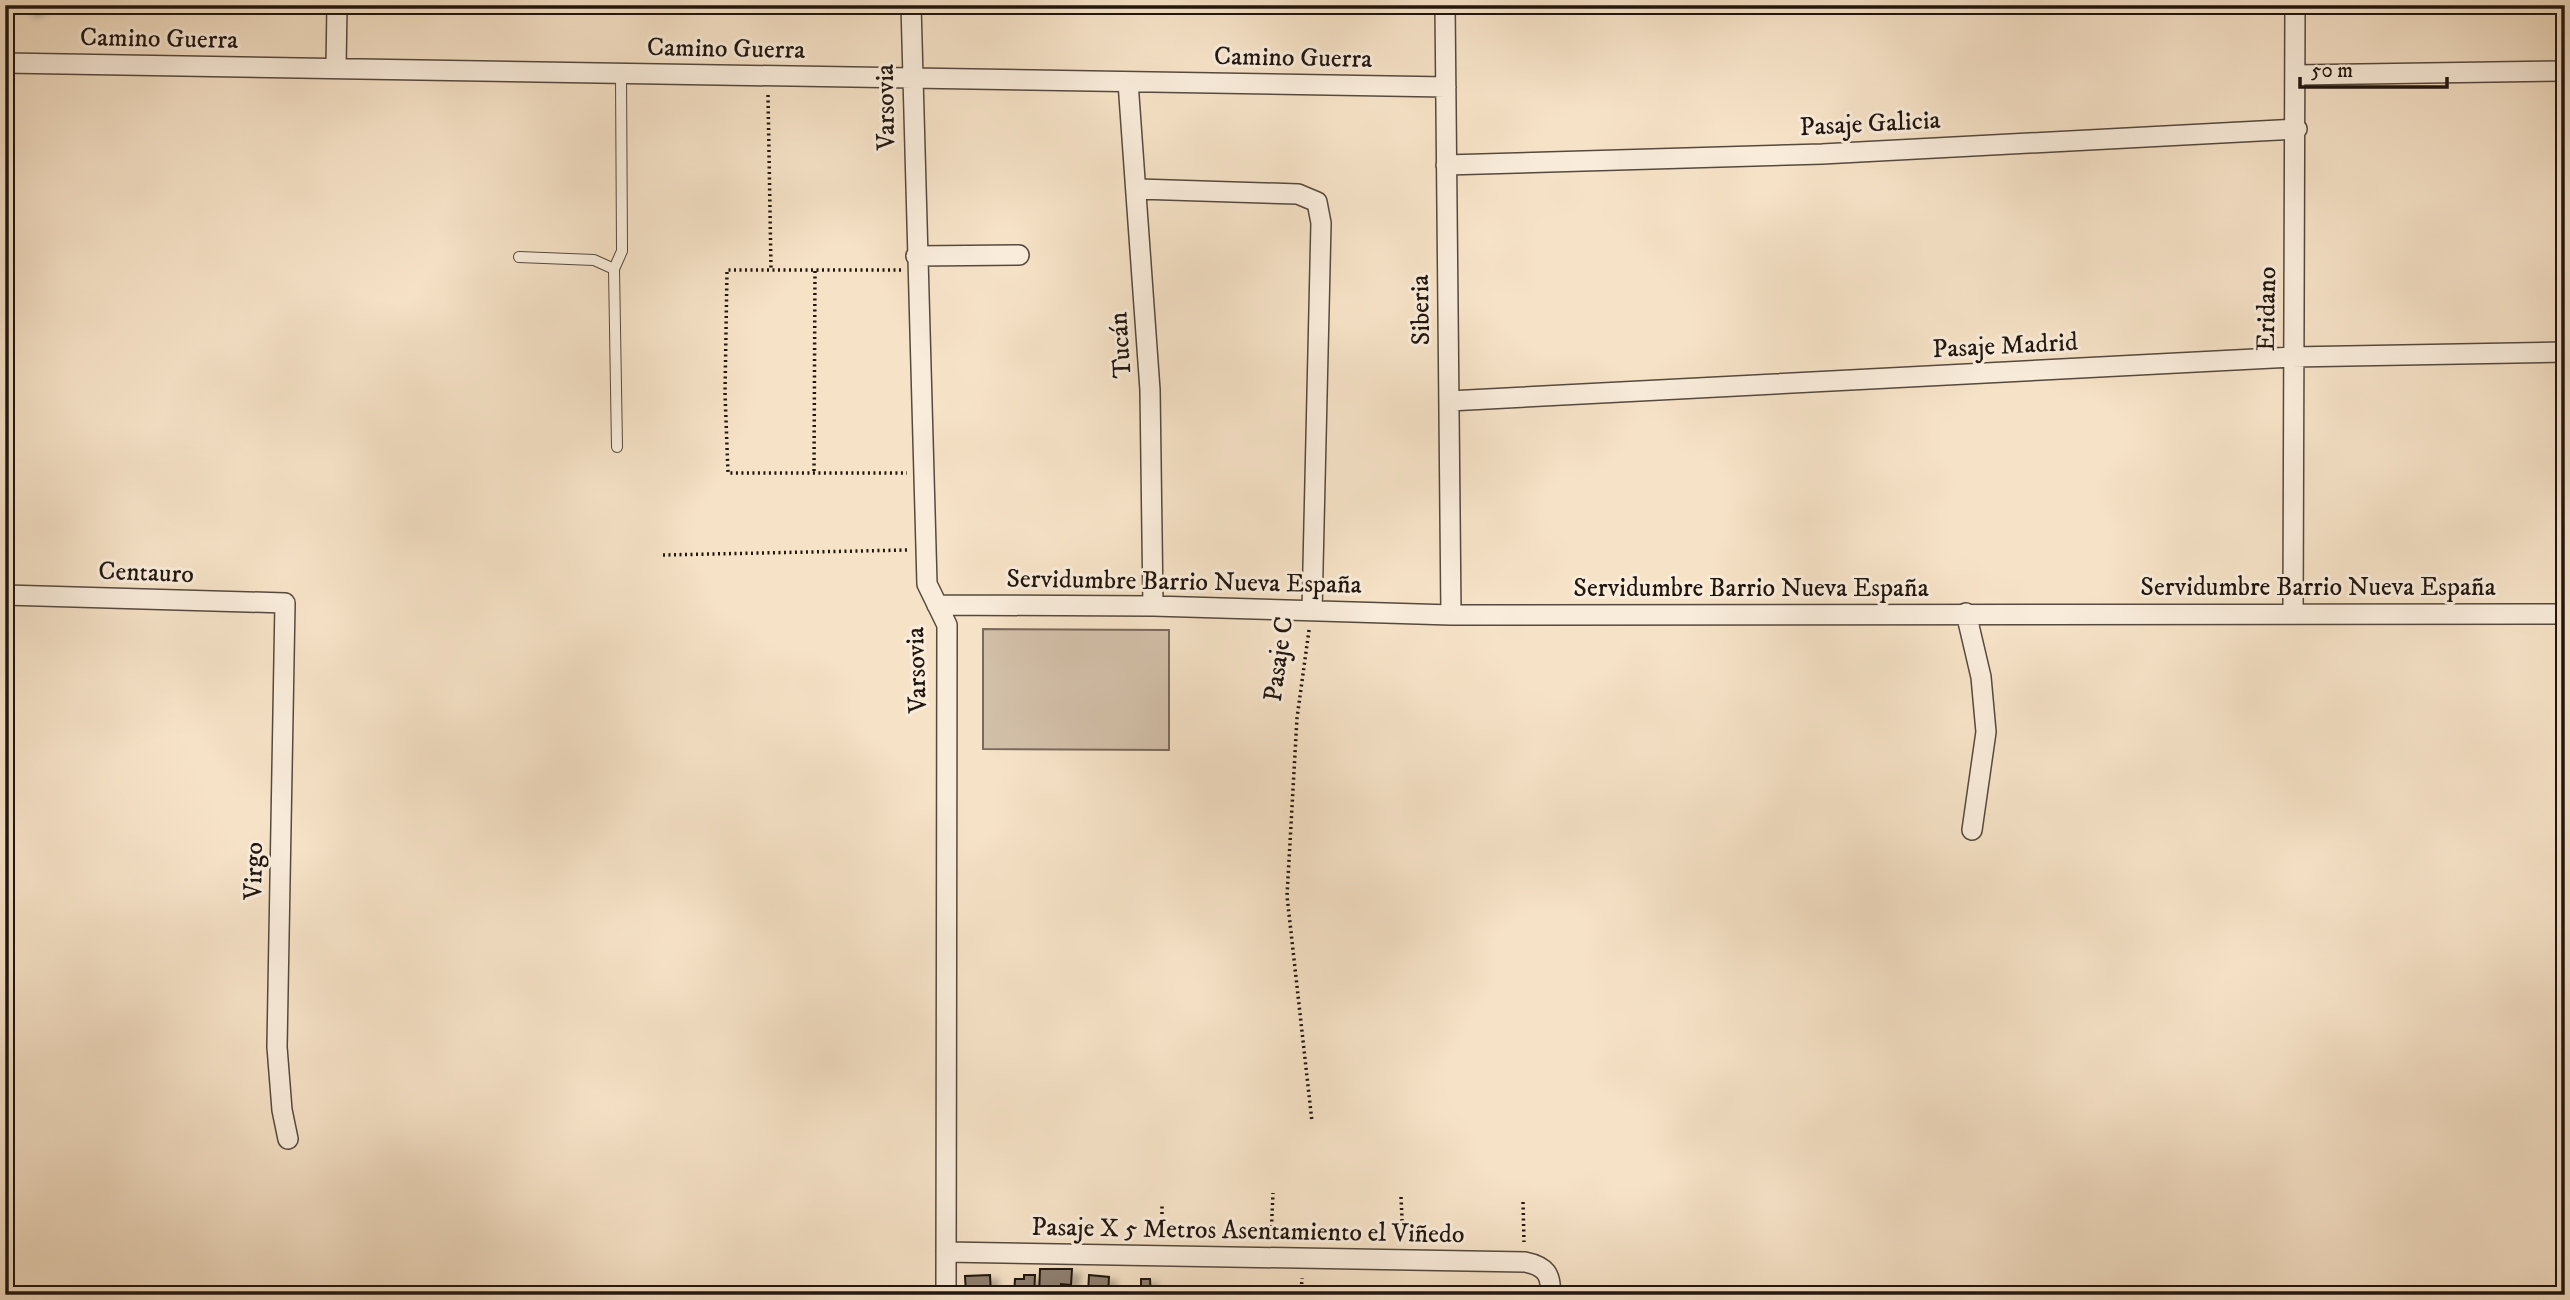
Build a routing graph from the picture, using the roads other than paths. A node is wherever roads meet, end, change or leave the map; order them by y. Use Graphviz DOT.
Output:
graph roads {
  1 [pos="337,5"];
  2 [pos="911,5"];
  3 [pos="1445,5"];
  4 [pos="2295,5"];
  5 [pos="5,63"];
  6 [pos="336,68"];
  7 [pos="2565,71"];
  8 [pos="621,73"];
  9 [pos="2296,75"];
  10 [pos="911,78"];
  11 [pos="1128,82"];
  12 [pos="1446,87"];
  13 [pos="2297,130"];
  14 [pos="1446,165"];
  15 [pos="1138,189"];
  16 [pos="1019,255"];
  17 [pos="519,257"];
  18 [pos="916,263"];
  19 [pos="614,269"];
  20 [pos="2565,352"];
  21 [pos="2292,357"];
  22 [pos="1449,401"];
  23 [pos="617,447"];
  24 [pos="5,595"];
  25 [pos="285,603"];
  26 [pos="937,605"];
  27 [pos="1153,606"];
  28 [pos="1312,610"];
  29 [pos="1966,613"];
  30 [pos="2293,613"];
  31 [pos="2565,614"];
  32 [pos="1451,615"];
  33 [pos="1972,830"];
  34 [pos="288,1139"];
  35 [pos="946,1252"];
  36 [pos="946,1295"];
  37 [pos="1550,1295"];
  1 -- 6 [label="street"];
  2 -- 10 [label="street, Varsovia"];
  3 -- 12 [label="street, Siberia"];
  4 -- 9 [label="street, Eridano"];
  5 -- 6 [label="street, Camino Guerra"];
  6 -- 8 [label="street, Camino Guerra"];
  7 -- 9 [label="street"];
  8 -- 10 [label="street, Camino Guerra"];
  8 -- 19 [label="lane"];
  9 -- 13 [label="street, Eridano"];
  10 -- 11 [label="street, Camino Guerra"];
  10 -- 18 [label="street, Varsovia"];
  11 -- 12 [label="street, Camino Guerra"];
  11 -- 15 [label="street, Tucán"];
  12 -- 14 [label="street, Siberia"];
  13 -- 14 [label="street, Pasaje Galicia"];
  13 -- 21 [label="street, Eridano"];
  14 -- 22 [label="street, Siberia"];
  15 -- 27 [label="street, Tucán"];
  15 -- 28 [label="street, Pasaje C"];
  16 -- 18 [label="street"];
  17 -- 19 [label="lane"];
  18 -- 26 [label="street, Varsovia"];
  19 -- 23 [label="lane"];
  20 -- 21 [label="street, Pasaje Madrid"];
  21 -- 22 [label="street, Pasaje Madrid"];
  21 -- 30 [label="street, Eridano"];
  22 -- 32 [label="street, Siberia"];
  24 -- 25 [label="street, Centauro"];
  25 -- 34 [label="street, Virgo"];
  26 -- 27 [label="street, Servidumbre Barrio Nueva España"];
  26 -- 35 [label="street, Varsovia"];
  27 -- 28 [label="street, Servidumbre Barrio Nueva España"];
  28 -- 32 [label="street, Servidumbre Barrio Nueva España"];
  29 -- 30 [label="street, Servidumbre Barrio Nueva España"];
  29 -- 32 [label="street, Servidumbre Barrio Nueva España"];
  29 -- 33 [label="street"];
  30 -- 31 [label="street, Servidumbre Barrio Nueva España"];
  35 -- 36 [label="street, Varsovia"];
  35 -- 37 [label="street, Pasaje X 5 Metros Asentamiento el Viñedo"];
}
